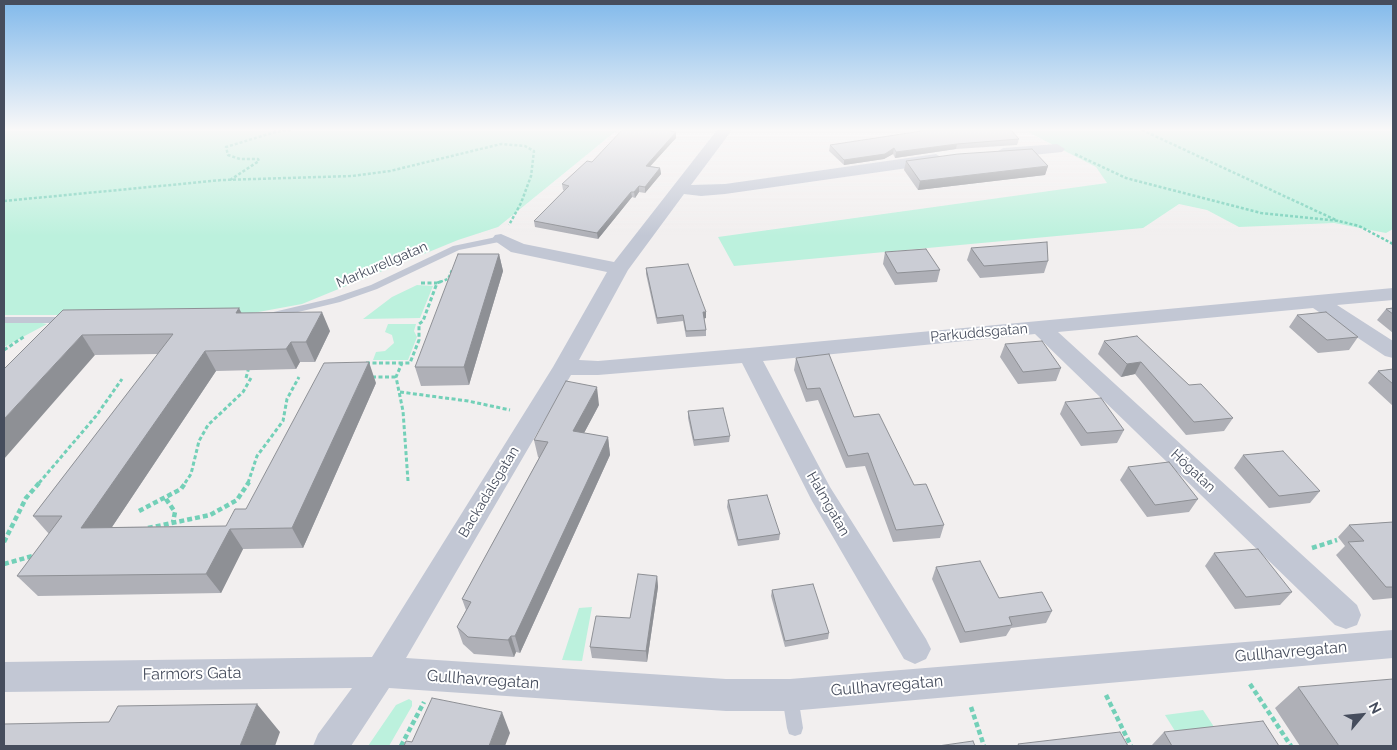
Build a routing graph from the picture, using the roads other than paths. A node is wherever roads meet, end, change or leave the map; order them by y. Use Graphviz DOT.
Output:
graph roads {
  1 [pos="698,165"];
  2 [pos="893,165"];
  3 [pos="680,189"];
  4 [pos="501,239"];
  5 [pos="619,269"];
  6 [pos="1393,294"];
  7 [pos="1318,302"];
  8 [pos="260,318"];
  9 [pos="82,319"];
  10 [pos="4,320"];
  11 [pos="1041,328"];
  12 [pos="1393,351"];
  13 [pos="749,355"];
  14 [pos="564,368"];
  15 [pos="1346,615"];
  16 [pos="1393,644"];
  17 [pos="915,648"];
  18 [pos="381,672"];
  19 [pos="4,676"];
  20 [pos="790,695"];
  21 [pos="356,712"];
  22 [pos="795,728"];
  23 [pos="330,746"];
  24 [pos="341,746"];
  1 -- 3 [label="street, Backadalsgatan"];
  2 -- 3 [label="street"];
  3 -- 5 [label="street, Backadalsgatan"];
  4 -- 5 [label="street"];
  4 -- 8 [label="lane, Markurellgatan"];
  5 -- 14 [label="street, Backadalsgatan"];
  6 -- 7 [label="street, Parkuddsgatan"];
  7 -- 11 [label="street, Parkuddsgatan"];
  7 -- 12 [label="street"];
  9 -- 10 [label="lane"];
  11 -- 13 [label="street, Parkuddsgatan"];
  11 -- 15 [label="street, Högatan"];
  13 -- 14 [label="street, Parkuddsgatan"];
  13 -- 17 [label="street, Halmgatan"];
  14 -- 18 [label="street, Backadalsgatan"];
  16 -- 20 [label="street, Gullhavregatan"];
  18 -- 19 [label="street, Farmors Gata"];
  18 -- 20 [label="street, Gullhavregatan"];
  18 -- 21 [label="street, Backadalsgatan"];
  20 -- 22 [label="lane"];
  21 -- 23 [label="street, Backadalsgatan"];
  21 -- 24 [label="street, Backadalsgatan"];
}
